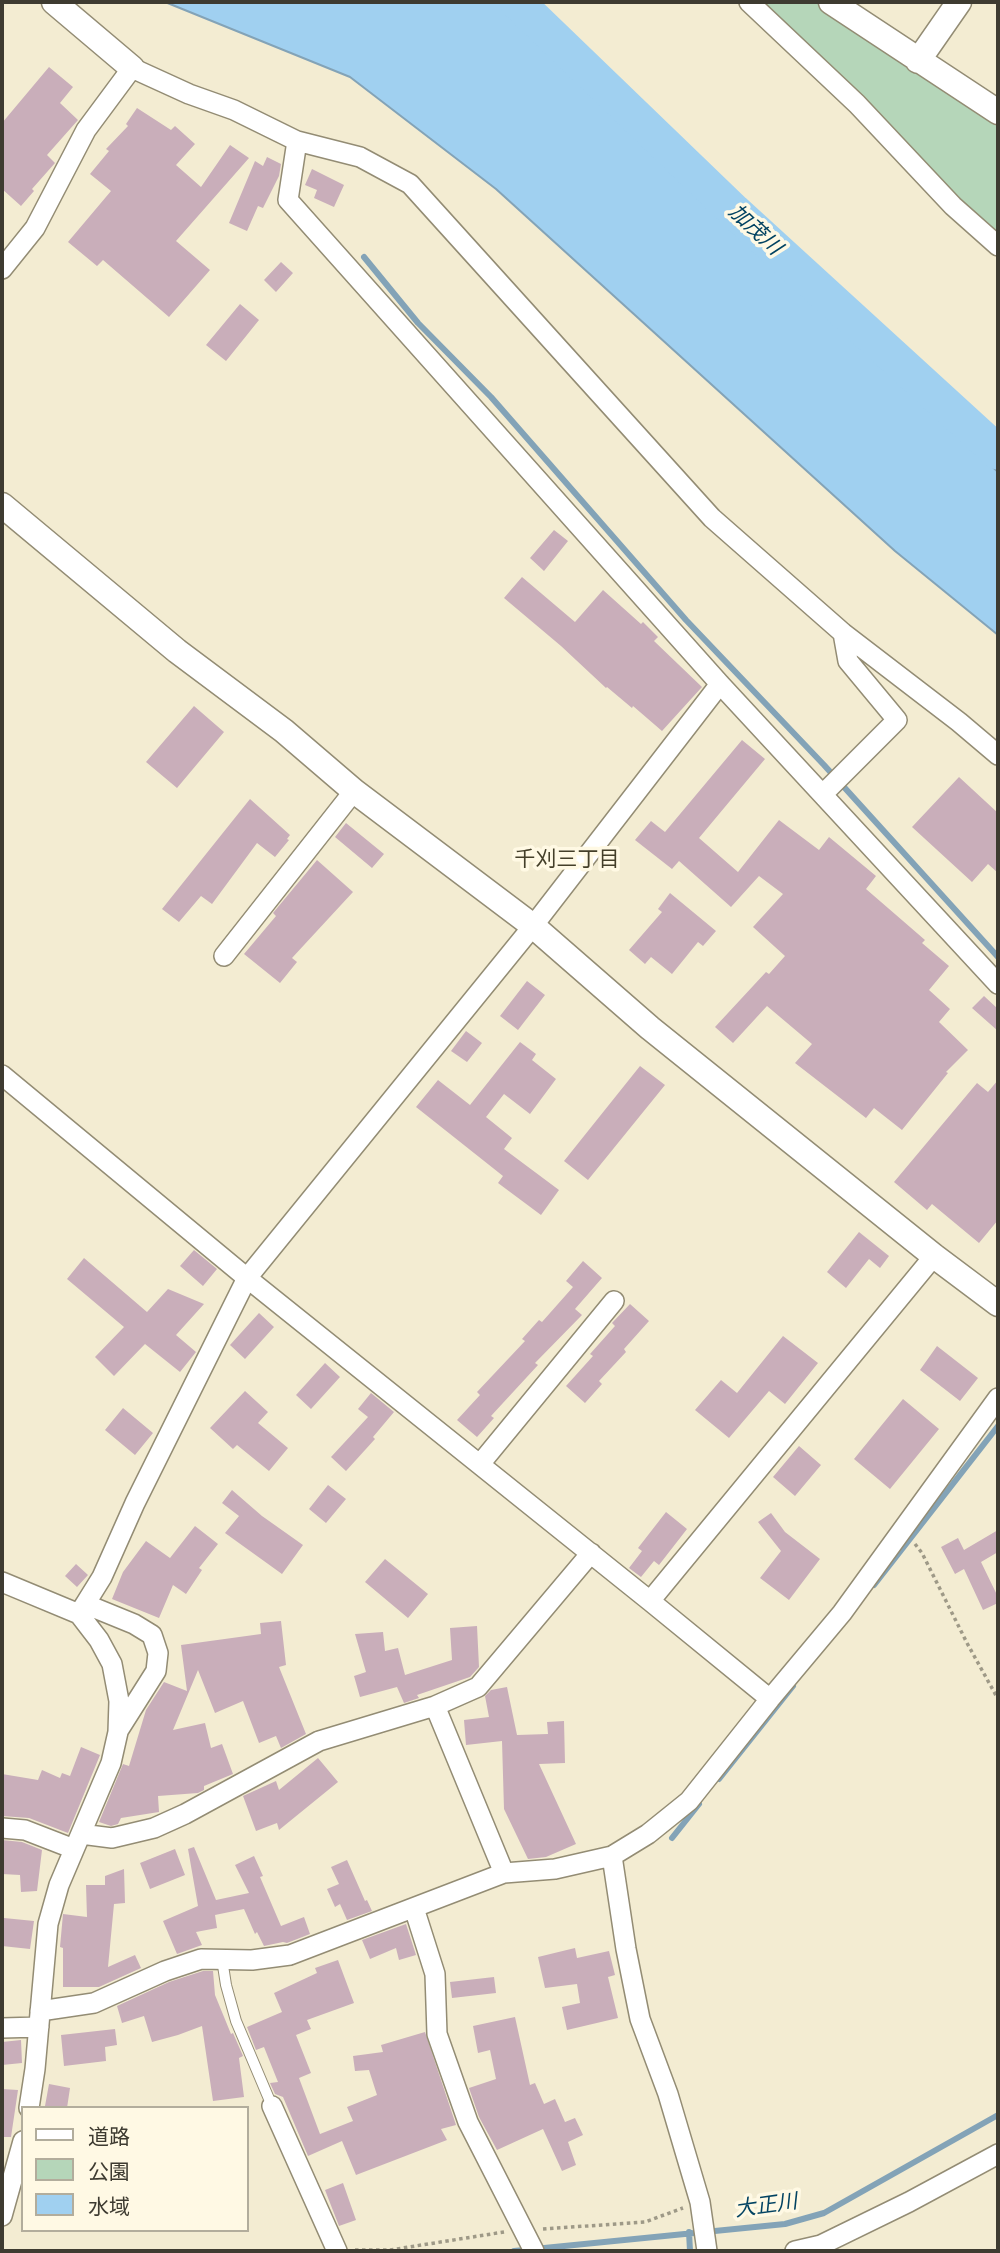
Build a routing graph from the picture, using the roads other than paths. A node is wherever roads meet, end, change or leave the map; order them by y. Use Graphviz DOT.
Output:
graph roads {
  1 [pos="54,2"];
  2 [pos="749,2"];
  3 [pos="831,2"];
  4 [pos="959,2"];
  5 [pos="918,61"];
  6 [pos="132,68"];
  7 [pos="998,112"];
  8 [pos="297,141"];
  9 [pos="998,246"];
  10 [pos="2,269"];
  11 [pos="2,505"];
  12 [pos="843,633"];
  13 [pos="720,684"];
  14 [pos="998,755"];
  15 [pos="354,791"];
  16 [pos="823,794"];
  17 [pos="533,926"];
  18 [pos="224,956"];
  19 [pos="998,984"];
  20 [pos="2,1075"];
  21 [pos="934,1256"];
  22 [pos="247,1278"];
  23 [pos="614,1301"];
  24 [pos="998,1304"];
  25 [pos="998,1398"];
  26 [pos="480,1464"];
  27 [pos="591,1553"];
  28 [pos="2,1582"];
  29 [pos="650,1601"];
  30 [pos="82,1609"];
  31 [pos="770,1699"];
  32 [pos="435,1706"];
  33 [pos="118,1732"];
  34 [pos="2,1828"];
  35 [pos="77,1841"];
  36 [pos="612,1856"];
  37 [pos="503,1873"];
  38 [pos="414,1908"];
  39 [pos="222,1959"];
  40 [pos="39,2019"];
  41 [pos="2,2028"];
  42 [pos="29,2106"];
  43 [pos="272,2106"];
  44 [pos="21,2148"];
  45 [pos="998,2154"];
  46 [pos="2,2216"];
  47 [pos="337,2251"];
  48 [pos="534,2251"];
  49 [pos="707,2251"];
  50 [pos="795,2251"];
  1 -- 6 [label="street"];
  2 -- 9 [label="street"];
  3 -- 5 [label="street"];
  4 -- 5 [label="street"];
  5 -- 7 [label="street"];
  6 -- 8 [label="street"];
  6 -- 10 [label="street"];
  8 -- 12 [label="street"];
  8 -- 13 [label="street"];
  11 -- 15 [label="street"];
  12 -- 14 [label="street"];
  12 -- 16 [label="street"];
  13 -- 16 [label="street"];
  13 -- 17 [label="street"];
  15 -- 17 [label="street"];
  15 -- 18 [label="street"];
  16 -- 19 [label="street"];
  17 -- 21 [label="street"];
  17 -- 22 [label="street"];
  20 -- 22 [label="street"];
  21 -- 24 [label="street"];
  21 -- 29 [label="street"];
  22 -- 26 [label="street"];
  22 -- 30 [label="street"];
  23 -- 26 [label="street"];
  25 -- 31 [label="street"];
  26 -- 27 [label="street"];
  27 -- 29 [label="street"];
  27 -- 32 [label="street"];
  28 -- 30 [label="street"];
  29 -- 31 [label="street"];
  30 -- 33 [label="street"];
  30 -- 33 [label="street"];
  31 -- 36 [label="street"];
  32 -- 35 [label="street"];
  32 -- 37 [label="street"];
  33 -- 35 [label="street"];
  34 -- 35 [label="street"];
  35 -- 40 [label="street"];
  36 -- 37 [label="street"];
  36 -- 49 [label="street"];
  37 -- 38 [label="street"];
  38 -- 39 [label="street"];
  38 -- 48 [label="street"];
  39 -- 40 [label="street"];
  39 -- 43 [label="lane"];
  40 -- 41 [label="street"];
  40 -- 42 [label="street"];
  43 -- 47 [label="street"];
  44 -- 46 [label="street"];
  45 -- 50 [label="street"];
}
